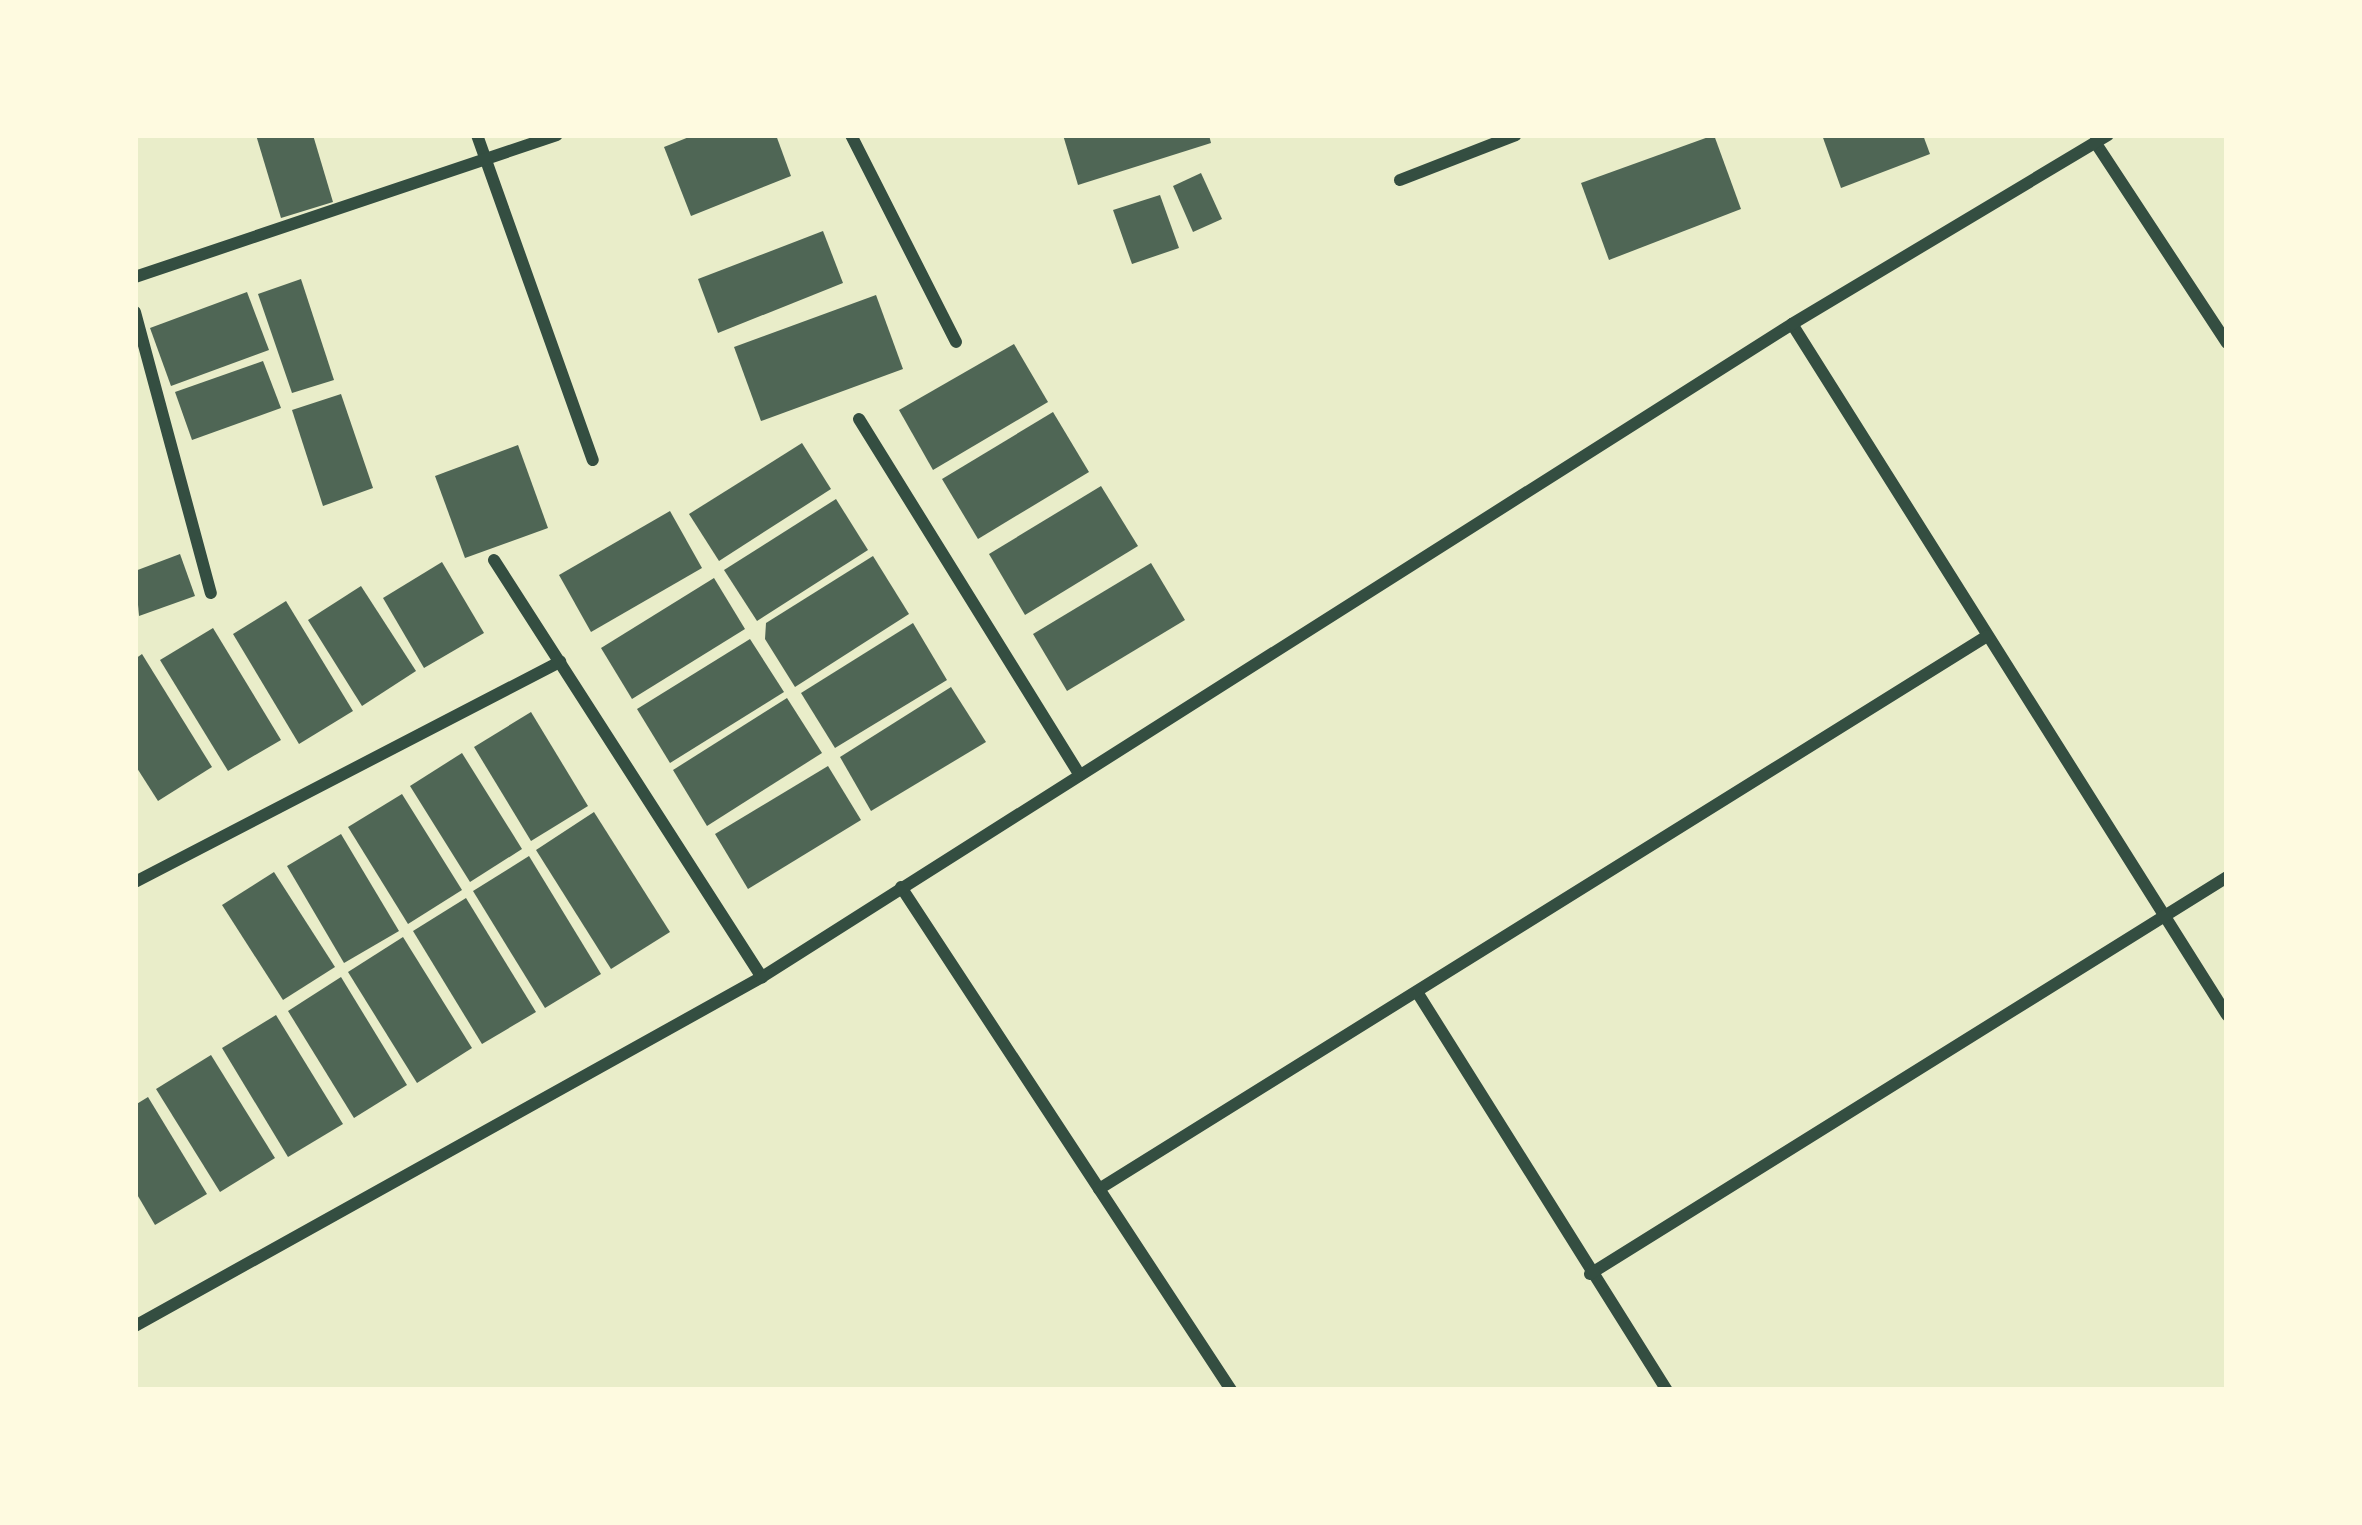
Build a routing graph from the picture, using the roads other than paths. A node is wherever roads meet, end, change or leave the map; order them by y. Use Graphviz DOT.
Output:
graph roads {
  1 [pos="477,135"];
  2 [pos="557,135"];
  3 [pos="851,135"];
  4 [pos="1516,135"];
  5 [pos="2102,139"];
  6 [pos="485,160"];
  7 [pos="1400,180"];
  8 [pos="135,277"];
  9 [pos="135,312"];
  10 [pos="1792,324"];
  11 [pos="956,342"];
  12 [pos="2227,343"];
  13 [pos="860,419"];
  14 [pos="593,460"];
  15 [pos="494,560"];
  16 [pos="211,593"];
  17 [pos="1987,636"];
  18 [pos="560,662"];
  19 [pos="1080,775"];
  20 [pos="2227,877"];
  21 [pos="135,882"];
  22 [pos="901,887"];
  23 [pos="2165,918"];
  24 [pos="762,976"];
  25 [pos="1417,992"];
  26 [pos="2227,1015"];
  27 [pos="1099,1190"];
  28 [pos="1590,1274"];
  29 [pos="135,1326"];
  30 [pos="1231,1390"];
  31 [pos="1667,1390"];
  1 -- 6 [label="street"];
  2 -- 6 [label="street"];
  3 -- 11 [label="street"];
  4 -- 7 [label="street"];
  5 -- 10 [label="street"];
  5 -- 12 [label="street"];
  6 -- 8 [label="street"];
  6 -- 14 [label="street"];
  9 -- 16 [label="street"];
  10 -- 17 [label="street"];
  10 -- 19 [label="street"];
  13 -- 19 [label="street"];
  15 -- 18 [label="street"];
  17 -- 23 [label="street"];
  17 -- 25 [label="street"];
  18 -- 21 [label="street"];
  18 -- 24 [label="street"];
  19 -- 22 [label="street"];
  20 -- 23 [label="street"];
  22 -- 24 [label="street"];
  22 -- 27 [label="street"];
  23 -- 26 [label="street"];
  23 -- 28 [label="street"];
  24 -- 29 [label="street"];
  25 -- 27 [label="street"];
  25 -- 28 [label="street"];
  27 -- 30 [label="street"];
  28 -- 31 [label="street"];
}
